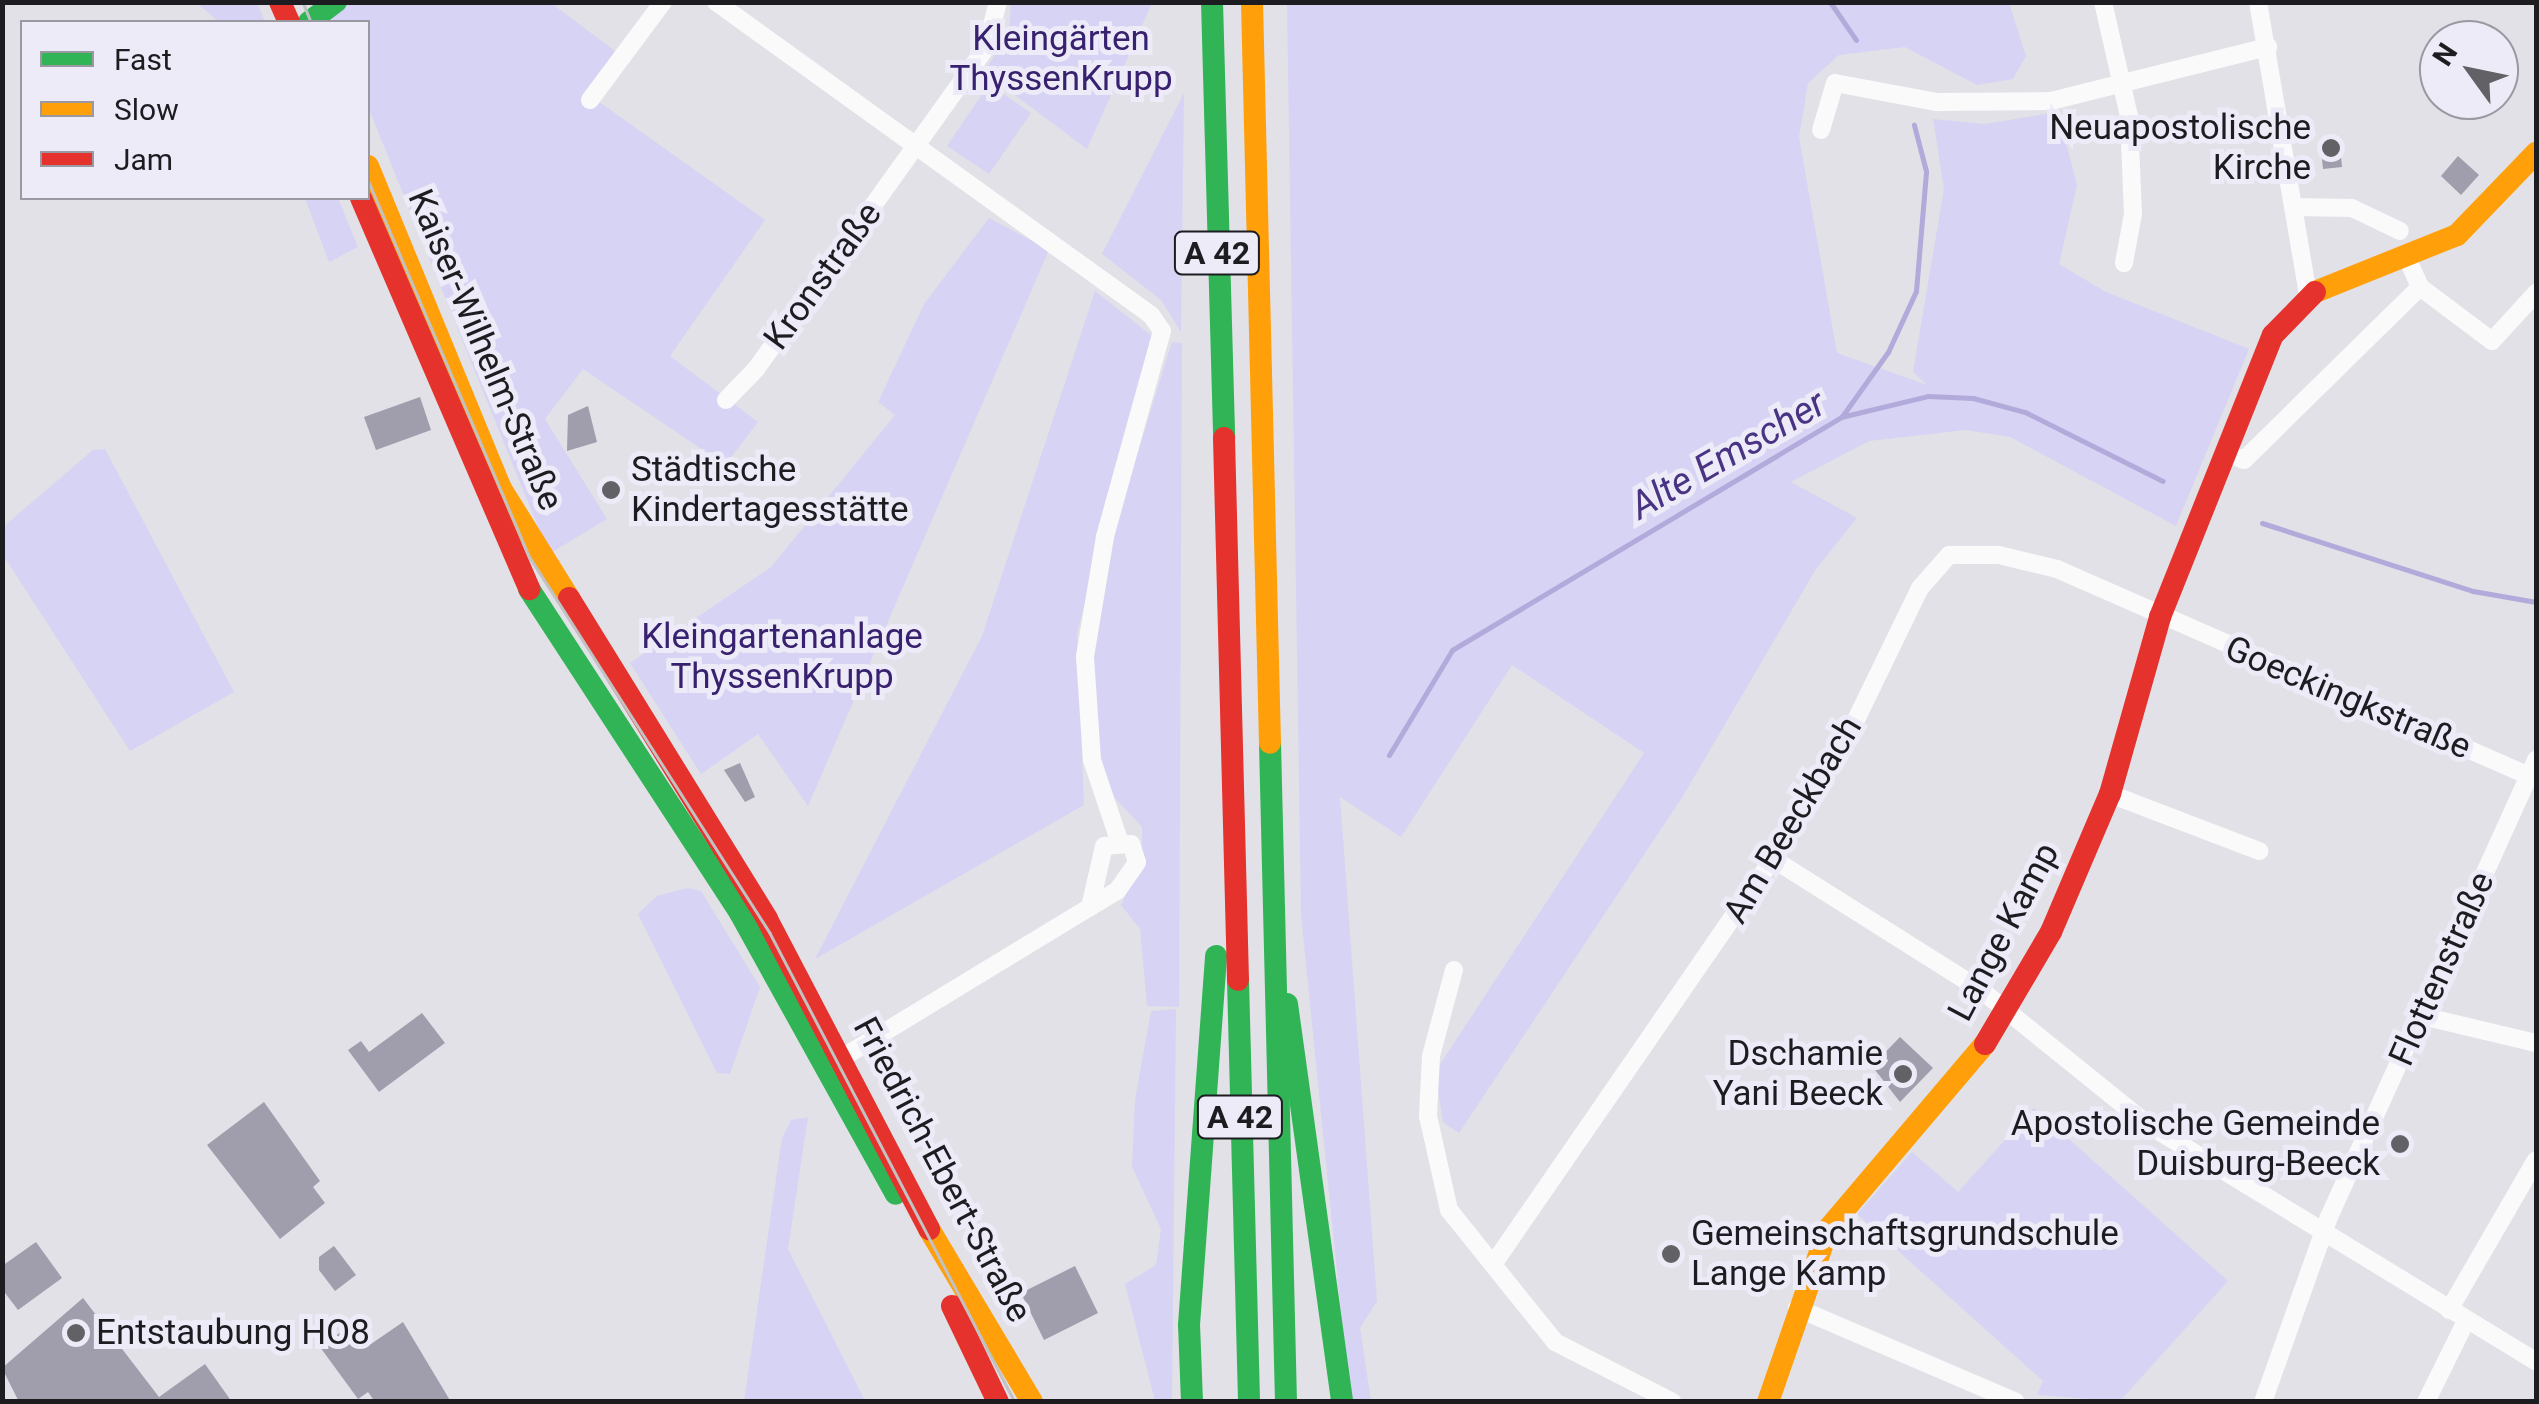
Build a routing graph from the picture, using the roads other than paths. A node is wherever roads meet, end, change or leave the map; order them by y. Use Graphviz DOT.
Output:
graph roads {
  1 [pos="336,2"];
  2 [pos="664,2"];
  3 [pos="716,2"];
  4 [pos="998,2"];
  5 [pos="1212,2"];
  6 [pos="1252,2"];
  7 [pos="2102,2"];
  8 [pos="2258,2"];
  9 [pos="312,17"];
  10 [pos="2268,47"];
  11 [pos="2122,84"];
  12 [pos="590,100"];
  13 [pos="1821,130"];
  14 [pos="916,147"];
  15 [pos="2536,154"];
  16 [pos="370,171"];
  17 [pos="362,200"];
  18 [pos="2294,208"];
  19 [pos="2400,232"];
  20 [pos="2407,258"];
  21 [pos="2124,263"];
  22 [pos="2420,287"];
  23 [pos="2536,293"];
  24 [pos="2308,295"];
  25 [pos="726,400"];
  26 [pos="2228,453"];
  27 [pos="2160,617"];
  28 [pos="2534,772"];
  29 [pos="2110,794"];
  30 [pos="1230,833"];
  31 [pos="1119,840"];
  32 [pos="2259,851"];
  33 [pos="1773,859"];
  34 [pos="1090,907"];
  35 [pos="1454,970"];
  36 [pos="788,974"];
  37 [pos="1275,977"];
  38 [pos="2008,1011"];
  39 [pos="2422,1016"];
  40 [pos="2536,1043"];
  41 [pos="837,1061"];
  42 [pos="2536,1160"];
  43 [pos="2325,1237"];
  44 [pos="1494,1263"];
  45 [pos="1796,1308"];
  46 [pos="2449,1310"];
  47 [pos="2466,1321"];
  48 [pos="2536,1361"];
  49 [pos="998,1402"];
  50 [pos="1032,1402"];
  51 [pos="1192,1402"];
  52 [pos="1250,1402"];
  53 [pos="1286,1402"];
  54 [pos="1342,1402"];
  55 [pos="1673,1402"];
  56 [pos="1768,1402"];
  57 [pos="2016,1402"];
  58 [pos="2263,1402"];
  59 [pos="2426,1402"];
  1 -- 9 [label="main road"];
  2 -- 12 [label="street"];
  3 -- 14 [label="street"];
  4 -- 14 [label="street, Kronstraße"];
  5 -- 30 [label="main road, A 42"];
  6 -- 37 [label="main road, A 42"];
  7 -- 11 [label="street"];
  8 -- 10 [label="street"];
  10 -- 11 [label="street"];
  10 -- 18 [label="street"];
  11 -- 13 [label="street"];
  11 -- 21 [label="street"];
  14 -- 25 [label="street, Kronstraße"];
  14 -- 31 [label="street"];
  15 -- 20 [label="main road"];
  16 -- 36 [label="main road, Kaiser-Wilhelm-Straße"];
  17 -- 36 [label="main road, Kaiser-Wilhelm-Straße"];
  18 -- 19 [label="street"];
  18 -- 24 [label="street"];
  20 -- 22 [label="street"];
  20 -- 24 [label="main road"];
  22 -- 23 [label="street"];
  22 -- 26 [label="street"];
  24 -- 26 [label="main road, Lange Kamp"];
  26 -- 27 [label="main road, Lange Kamp"];
  27 -- 28 [label="street, Goeckingkstraße"];
  27 -- 29 [label="main road, Lange Kamp"];
  27 -- 33 [label="street, Am Beeckbach"];
  28 -- 39 [label="street, Flottenstraße"];
  29 -- 32 [label="street"];
  29 -- 38 [label="main road, Lange Kamp"];
  30 -- 51 [label="main road"];
  30 -- 52 [label="main road, A 42"];
  31 -- 34 [label="street"];
  31 -- 34 [label="street"];
  33 -- 38 [label="street"];
  33 -- 44 [label="street, Am Beeckbach"];
  34 -- 41 [label="street"];
  35 -- 44 [label="street"];
  36 -- 41 [label="main road, Friedrich-Ebert-Straße"];
  37 -- 53 [label="main road, A 42"];
  37 -- 54 [label="main road"];
  38 -- 43 [label="street"];
  38 -- 45 [label="main road, Lange Kamp"];
  39 -- 40 [label="street"];
  39 -- 43 [label="street, Flottenstraße"];
  41 -- 49 [label="main road, Friedrich-Ebert-Straße"];
  41 -- 50 [label="main road, Friedrich-Ebert-Straße"];
  42 -- 46 [label="street"];
  43 -- 46 [label="street"];
  43 -- 58 [label="street, Flottenstraße"];
  44 -- 55 [label="street"];
  45 -- 56 [label="main road, Lange Kamp"];
  45 -- 57 [label="street"];
  46 -- 47 [label="street"];
  47 -- 48 [label="street"];
  47 -- 59 [label="street"];
}
